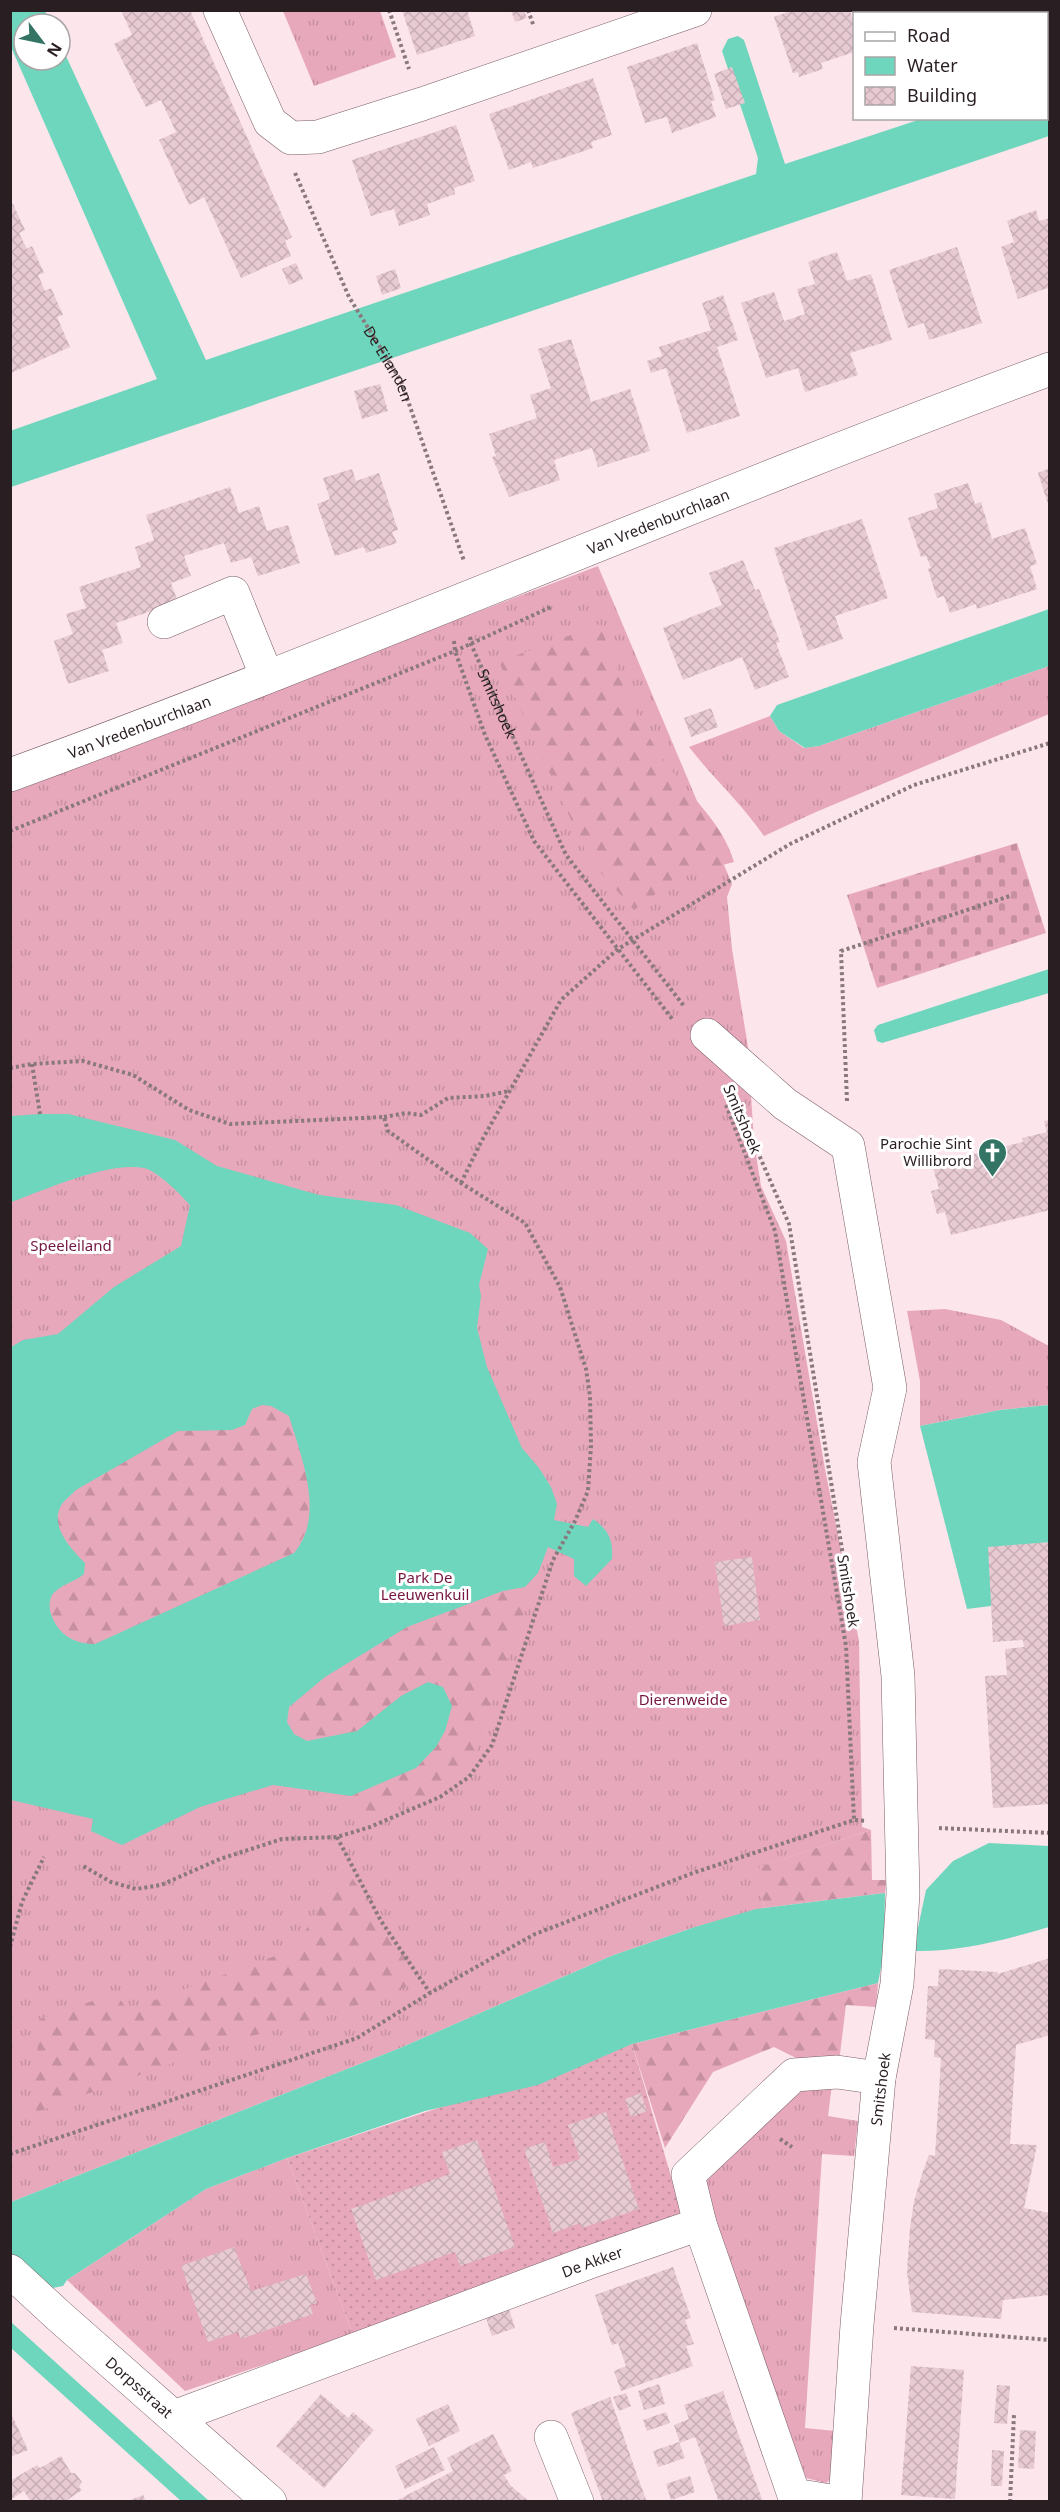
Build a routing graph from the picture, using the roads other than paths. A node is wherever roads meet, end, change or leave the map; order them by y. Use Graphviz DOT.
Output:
graph roads {
  1 [pos="220,10"];
  2 [pos="695,10"];
  3 [pos="1050,369"];
  4 [pos="164,622"];
  5 [pos="267,677"];
  6 [pos="10,775"];
  7 [pos="693,1031"];
  8 [pos="879,2078"];
  9 [pos="700,2224"];
  10 [pos="10,2271"];
  11 [pos="174,2416"];
  12 [pos="551,2437"];
  13 [pos="270,2502"];
  14 [pos="577,2502"];
  15 [pos="837,2502"];
  16 [pos="845,2502"];
  1 -- 2 [label="street"];
  3 -- 5 [label="street, Van Vredenburchlaan"];
  4 -- 5 [label="street"];
  5 -- 6 [label="street, Van Vredenburchlaan"];
  7 -- 8 [label="street, Smitshoek"];
  8 -- 9 [label="street"];
  8 -- 16 [label="street, Smitshoek"];
  9 -- 11 [label="street, De Akker"];
  9 -- 15 [label="street"];
  10 -- 11 [label="street, Dorpsstraat"];
  11 -- 13 [label="street, Dorpsstraat"];
  12 -- 14 [label="street"];
}
